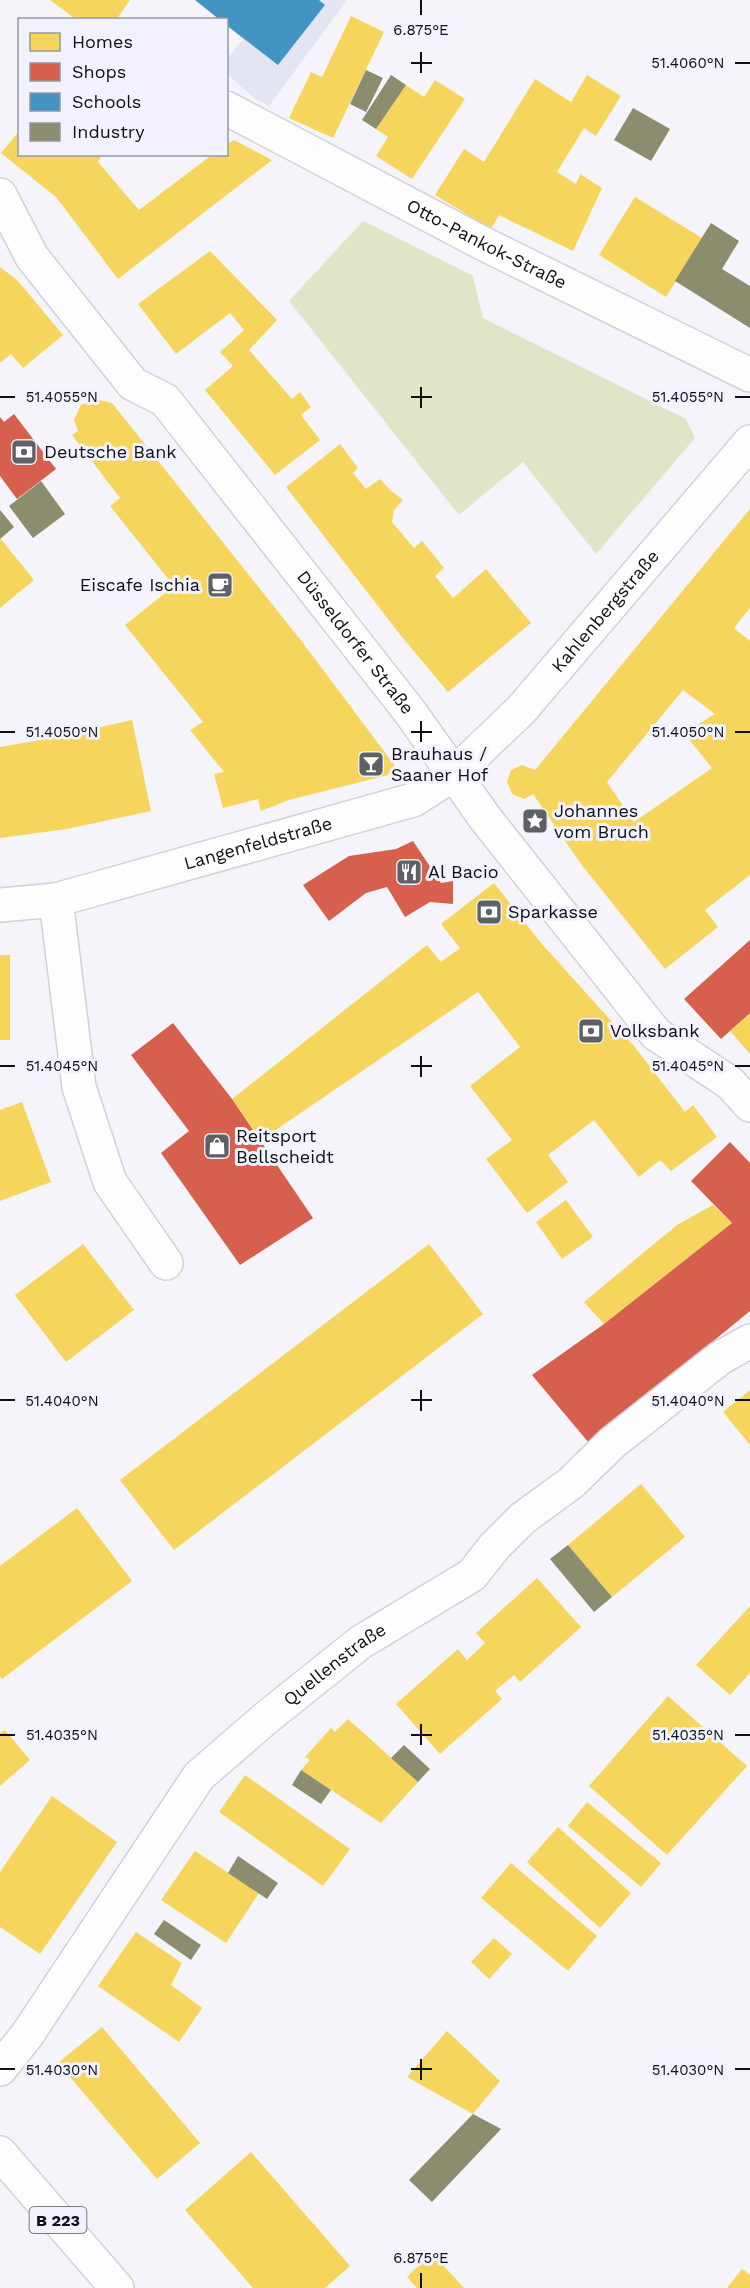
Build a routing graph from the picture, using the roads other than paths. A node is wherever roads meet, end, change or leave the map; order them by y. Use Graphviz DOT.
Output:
graph roads {
  1 [pos="228,109"];
  2 [pos="0,195"];
  3 [pos="750,375"];
  4 [pos="750,442"];
  5 [pos="454,774"];
  6 [pos="56,900"];
  7 [pos="0,905"];
  8 [pos="750,1105"];
  9 [pos="166,1263"];
  10 [pos="750,1341"];
  11 [pos="0,2069"];
  12 [pos="0,2153"];
  13 [pos="117,2288"];
  1 -- 3 [label="street, Otto-Pankok-Straße"];
  2 -- 5 [label="street, Düsseldorfer Straße"];
  4 -- 5 [label="street, Kahlenbergstraße"];
  5 -- 6 [label="street, Langenfeldstraße"];
  5 -- 8 [label="street, Düsseldorfer Straße"];
  6 -- 7 [label="street, Langenfeldstraße"];
  6 -- 9 [label="street"];
  10 -- 11 [label="street, Quellenstraße"];
  12 -- 13 [label="street, B 223"];
}
